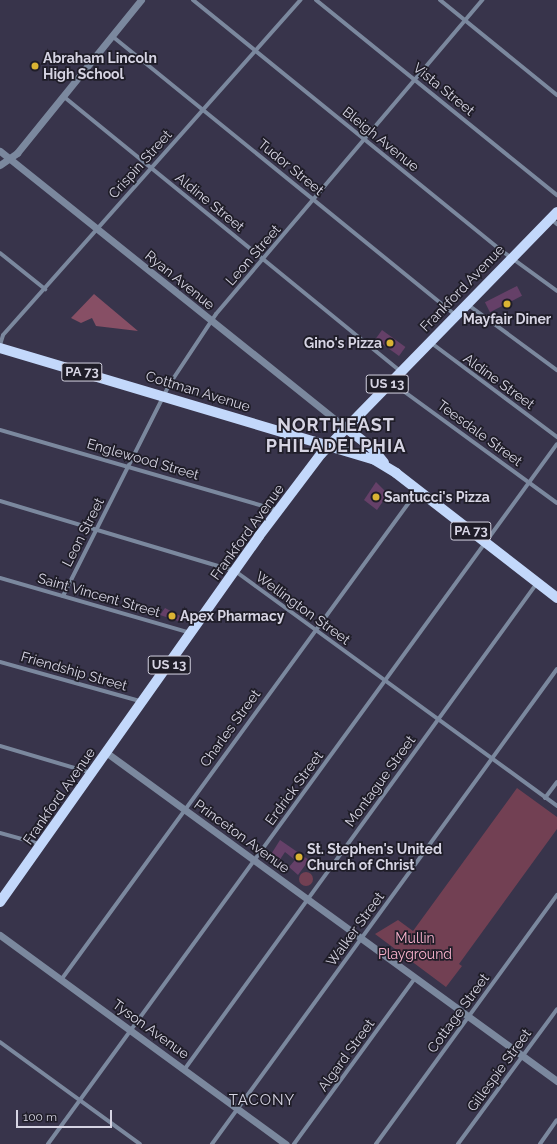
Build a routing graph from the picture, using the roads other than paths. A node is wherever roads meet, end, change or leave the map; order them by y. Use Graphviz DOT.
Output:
graph roads {
  1 [pos="141,0"];
  2 [pos="193,0"];
  3 [pos="300,0"];
  4 [pos="316,0"];
  5 [pos="440,0"];
  6 [pos="482,0"];
  7 [pos="465,20"];
  8 [pos="112,36"];
  9 [pos="255,50"];
  10 [pos="415,80"];
  11 [pos="557,95"];
  12 [pos="62,96"];
  13 [pos="203,109"];
  14 [pos="364,140"];
  15 [pos="0,151"];
  16 [pos="8,158"];
  17 [pos="0,165"];
  18 [pos="151,168"];
  19 [pos="557,196"];
  20 [pos="314,200"];
  21 [pos="555,218"];
  22 [pos="96,229"];
  23 [pos="0,253"];
  24 [pos="512,258"];
  25 [pos="263,259"];
  26 [pos="45,289"];
  27 [pos="557,291"];
  28 [pos="466,304"];
  29 [pos="456,315"];
  30 [pos="211,321"];
  31 [pos="430,342"];
  32 [pos="0,346"];
  33 [pos="557,370"];
  34 [pos="400,371"];
  35 [pos="390,381"];
  36 [pos="164,396"];
  37 [pos="345,427"];
  38 [pos="0,430"];
  39 [pos="557,436"];
  40 [pos="557,444"];
  41 [pos="329,445"];
  42 [pos="385,465"];
  43 [pos="129,467"];
  44 [pos="529,482"];
  45 [pos="418,490"];
  46 [pos="0,501"];
  47 [pos="557,503"];
  48 [pos="279,510"];
  49 [pos="97,529"];
  50 [pos="485,542"];
  51 [pos="235,571"];
  52 [pos="0,578"];
  53 [pos="538,583"];
  54 [pos="63,596"];
  55 [pos="557,598"];
  56 [pos="315,630"];
  57 [pos="191,633"];
  58 [pos="0,662"];
  59 [pos="557,669"];
  60 [pos="384,681"];
  61 [pos="142,702"];
  62 [pos="438,720"];
  63 [pos="0,746"];
  64 [pos="107,752"];
  65 [pos="492,758"];
  66 [pos="92,773"];
  67 [pos="557,782"];
  68 [pos="545,798"];
  69 [pos="557,806"];
  70 [pos="185,810"];
  71 [pos="0,833"];
  72 [pos="42,844"];
  73 [pos="255,860"];
  74 [pos="557,895"];
  75 [pos="308,900"];
  76 [pos="0,902"];
  77 [pos="0,935"];
  78 [pos="362,939"];
  79 [pos="415,978"];
  80 [pos="61,980"];
  81 [pos="557,1009"];
  82 [pos="469,1017"];
  83 [pos="130,1031"];
  84 [pos="0,1042"];
  85 [pos="522,1056"];
  86 [pos="184,1070"];
  87 [pos="557,1081"];
  88 [pos="80,1100"];
  89 [pos="238,1109"];
  90 [pos="557,1120"];
  91 [pos="48,1144"];
  92 [pos="140,1144"];
  93 [pos="212,1144"];
  94 [pos="286,1144"];
  95 [pos="294,1144"];
  96 [pos="376,1144"];
  97 [pos="458,1144"];
  98 [pos="540,1144"];
  1 -- 8 [label="street"];
  2 -- 9 [label="street, Bleigh Avenue"];
  3 -- 9 [label="street, Crispin Street"];
  4 -- 10 [label="street, Vista Street"];
  5 -- 7 [label="street"];
  6 -- 7 [label="street, Leon Street"];
  7 -- 10 [label="street, Leon Street"];
  7 -- 11 [label="street"];
  8 -- 12 [label="street"];
  8 -- 13 [label="street, Tudor Street"];
  9 -- 13 [label="street, Crispin Street"];
  9 -- 14 [label="street, Bleigh Avenue"];
  10 -- 14 [label="street, Leon Street"];
  10 -- 19 [label="street, Vista Street"];
  12 -- 16 [label="street"];
  12 -- 18 [label="street, Aldine Street"];
  13 -- 18 [label="street, Crispin Street"];
  13 -- 20 [label="street, Tudor Street"];
  14 -- 20 [label="street, Leon Street"];
  14 -- 24 [label="street, Bleigh Avenue"];
  15 -- 16 [label="street, Ryan Avenue"];
  16 -- 17 [label="street"];
  16 -- 22 [label="street, Ryan Avenue"];
  18 -- 22 [label="street, Crispin Street"];
  18 -- 25 [label="street, Aldine Street"];
  20 -- 25 [label="street, Leon Street"];
  20 -- 29 [label="street, Tudor Street"];
  21 -- 24 [label="main road, Frankford Avenue / US 13"];
  22 -- 26 [label="street, Crispin Street"];
  22 -- 30 [label="street, Ryan Avenue"];
  23 -- 26 [label="street"];
  24 -- 27 [label="street, Bleigh Avenue"];
  24 -- 28 [label="main road, Frankford Avenue / US 13"];
  25 -- 30 [label="street, Leon Street"];
  25 -- 34 [label="street, Aldine Street"];
  26 -- 32 [label="street, Crispin Street"];
  28 -- 29 [label="main road, Frankford Avenue / US 13"];
  28 -- 33 [label="street"];
  29 -- 31 [label="main road, Frankford Avenue / US 13"];
  30 -- 36 [label="street, Leon Street"];
  30 -- 37 [label="street, Ryan Avenue"];
  31 -- 34 [label="main road, Frankford Avenue / US 13"];
  31 -- 39 [label="street, Aldine Street"];
  32 -- 36 [label="main road, Cottman Avenue / PA 73"];
  34 -- 35 [label="main road, Frankford Avenue / US 13"];
  35 -- 37 [label="main road, Frankford Avenue / US 13"];
  35 -- 44 [label="street, Teesdale Street"];
  36 -- 41 [label="main road, Cottman Avenue / PA 73"];
  36 -- 43 [label="street, Leon Street"];
  37 -- 41 [label="main road, Frankford Avenue / US 13"];
  37 -- 42 [label="main road"];
  38 -- 43 [label="street, Englewood Street"];
  40 -- 44 [label="street, Erdrick Street"];
  41 -- 42 [label="main road, Cottman Avenue / PA 73"];
  41 -- 48 [label="main road, Frankford Avenue / US 13"];
  42 -- 45 [label="main road, Cottman Avenue / PA 73"];
  43 -- 48 [label="street, Englewood Street"];
  43 -- 49 [label="street, Leon Street"];
  44 -- 47 [label="street, Teesdale Street"];
  44 -- 50 [label="street, Erdrick Street"];
  45 -- 50 [label="main road, Cottman Avenue / PA 73"];
  45 -- 56 [label="street, Charles Street"];
  46 -- 49 [label="street, Wellington Street"];
  48 -- 51 [label="main road, Frankford Avenue / US 13"];
  49 -- 51 [label="street, Wellington Street"];
  49 -- 54 [label="street, Leon Street"];
  50 -- 53 [label="main road, Cottman Avenue / PA 73"];
  50 -- 60 [label="street, Erdrick Street"];
  51 -- 56 [label="street, Wellington Street"];
  51 -- 57 [label="main road, Frankford Avenue / US 13"];
  52 -- 54 [label="street, Saint Vincent Street"];
  53 -- 55 [label="main road, Cottman Avenue / PA 73"];
  53 -- 62 [label="street, Montague Street"];
  54 -- 57 [label="street, Saint Vincent Street"];
  56 -- 60 [label="street, Wellington Street"];
  56 -- 70 [label="street, Charles Street"];
  57 -- 61 [label="main road, Frankford Avenue / US 13"];
  58 -- 61 [label="street, Friendship Street"];
  59 -- 65 [label="street, Walker Street"];
  60 -- 62 [label="street, Wellington Street"];
  60 -- 73 [label="street, Erdrick Street"];
  61 -- 64 [label="main road, Frankford Avenue / US 13"];
  62 -- 65 [label="street, Wellington Street"];
  62 -- 75 [label="street, Montague Street"];
  63 -- 66 [label="street"];
  64 -- 66 [label="main road, Frankford Avenue / US 13"];
  64 -- 70 [label="street, Princeton Avenue"];
  65 -- 68 [label="street, Wellington Street"];
  65 -- 78 [label="street, Walker Street"];
  66 -- 72 [label="main road, Frankford Avenue / US 13"];
  67 -- 68 [label="street"];
  68 -- 69 [label="street, Wellington Street"];
  70 -- 73 [label="street, Princeton Avenue"];
  70 -- 80 [label="street, Charles Street"];
  71 -- 72 [label="street"];
  72 -- 76 [label="main road, Frankford Avenue / US 13"];
  73 -- 75 [label="street, Princeton Avenue"];
  73 -- 83 [label="street, Erdrick Street"];
  74 -- 82 [label="street, Cottage Street"];
  75 -- 78 [label="street, Princeton Avenue"];
  75 -- 86 [label="street, Montague Street"];
  77 -- 80 [label="street, Tyson Avenue"];
  78 -- 79 [label="street, Princeton Avenue"];
  78 -- 89 [label="street, Walker Street"];
  79 -- 82 [label="street, Princeton Avenue"];
  79 -- 95 [label="street, Algard Street"];
  80 -- 83 [label="street, Tyson Avenue"];
  81 -- 85 [label="street, Gillespie Street"];
  82 -- 85 [label="street, Princeton Avenue"];
  82 -- 96 [label="street, Cottage Street"];
  83 -- 86 [label="street, Tyson Avenue"];
  83 -- 88 [label="street, Erdrick Street"];
  84 -- 88 [label="street"];
  85 -- 87 [label="street, Princeton Avenue"];
  85 -- 97 [label="street, Gillespie Street"];
  86 -- 89 [label="street, Tyson Avenue"];
  88 -- 91 [label="street, Erdrick Street"];
  88 -- 92 [label="street"];
  89 -- 93 [label="street, Walker Street"];
  89 -- 94 [label="street, Tyson Avenue"];
  90 -- 98 [label="street"];
}
